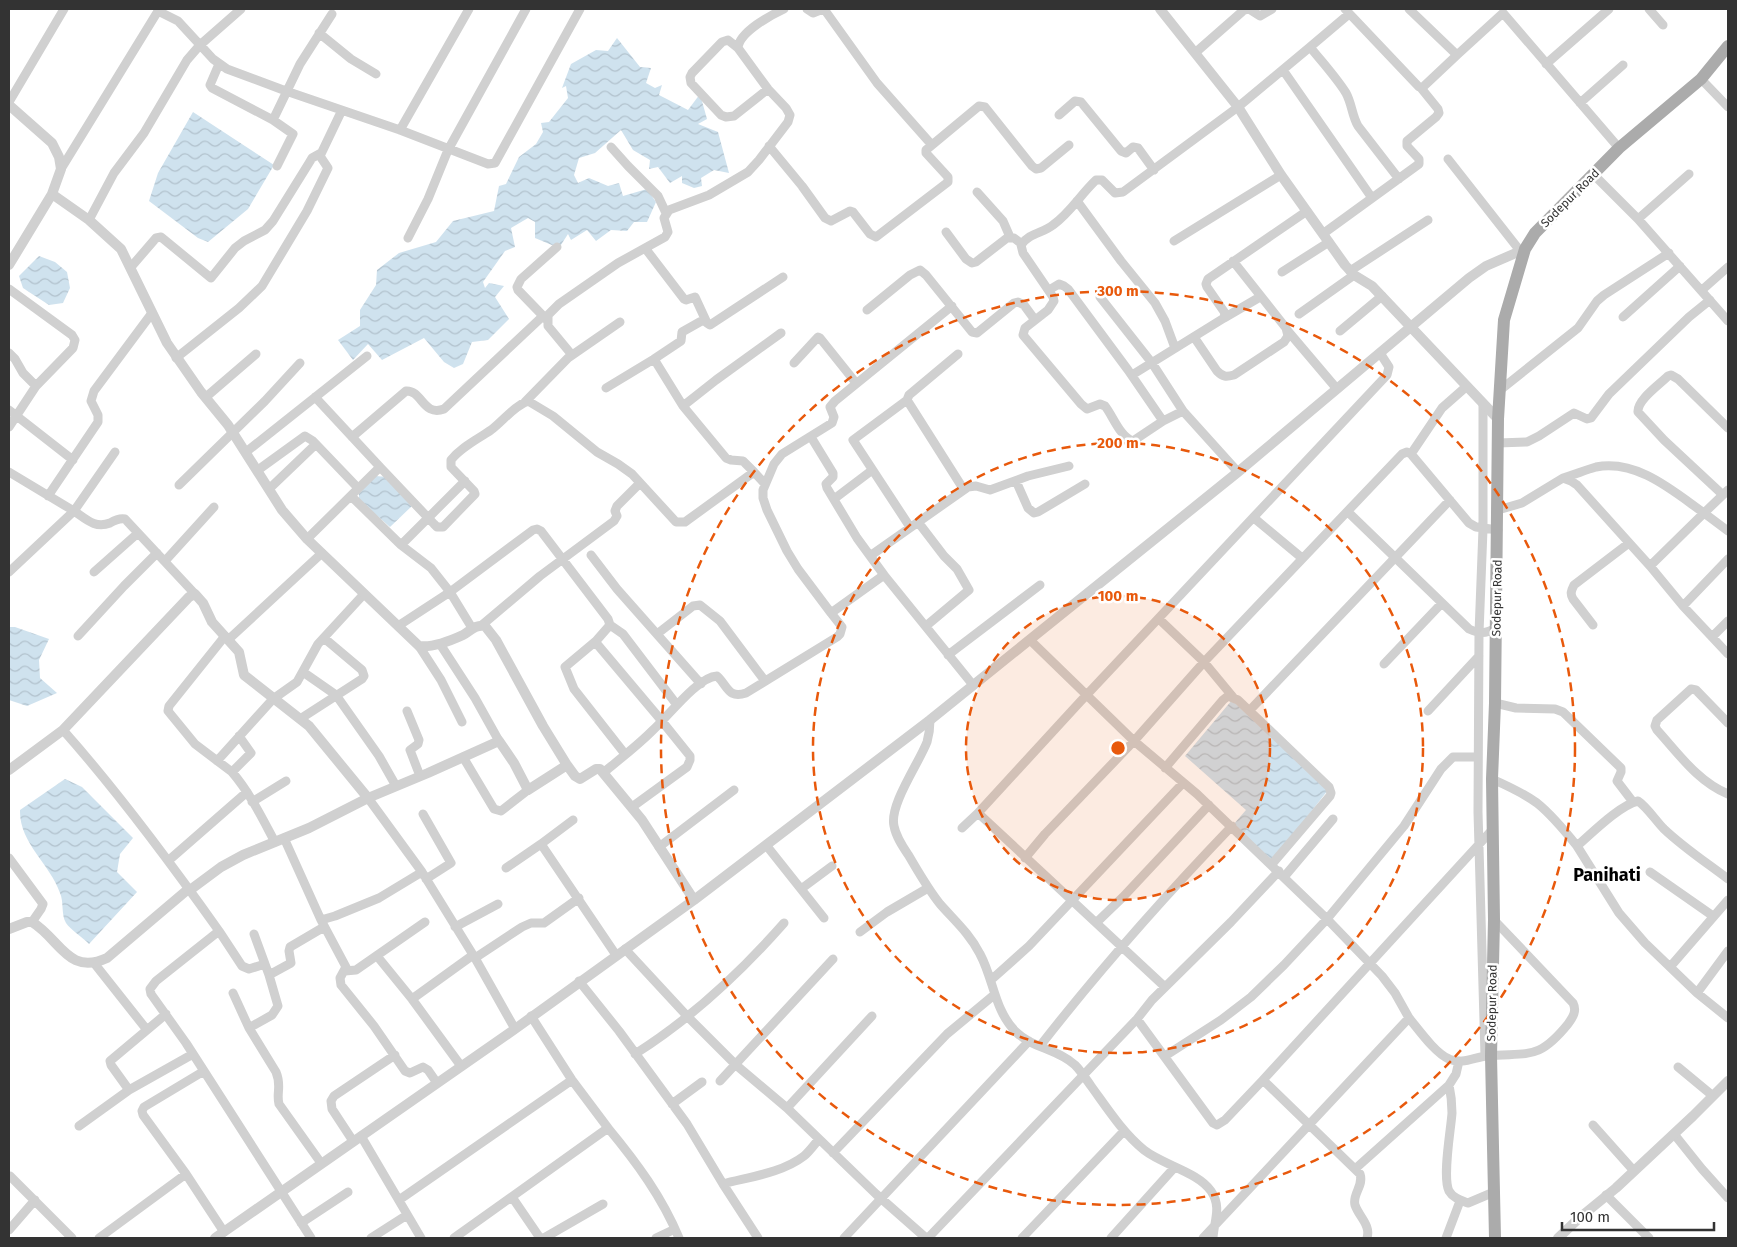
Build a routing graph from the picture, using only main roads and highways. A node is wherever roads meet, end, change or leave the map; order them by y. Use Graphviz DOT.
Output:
graph roads {
  1 [pos="1728,46"];
  2 [pos="1495,1238"];
  1 -- 2 [label="main road, Sodepur Road"];
}
